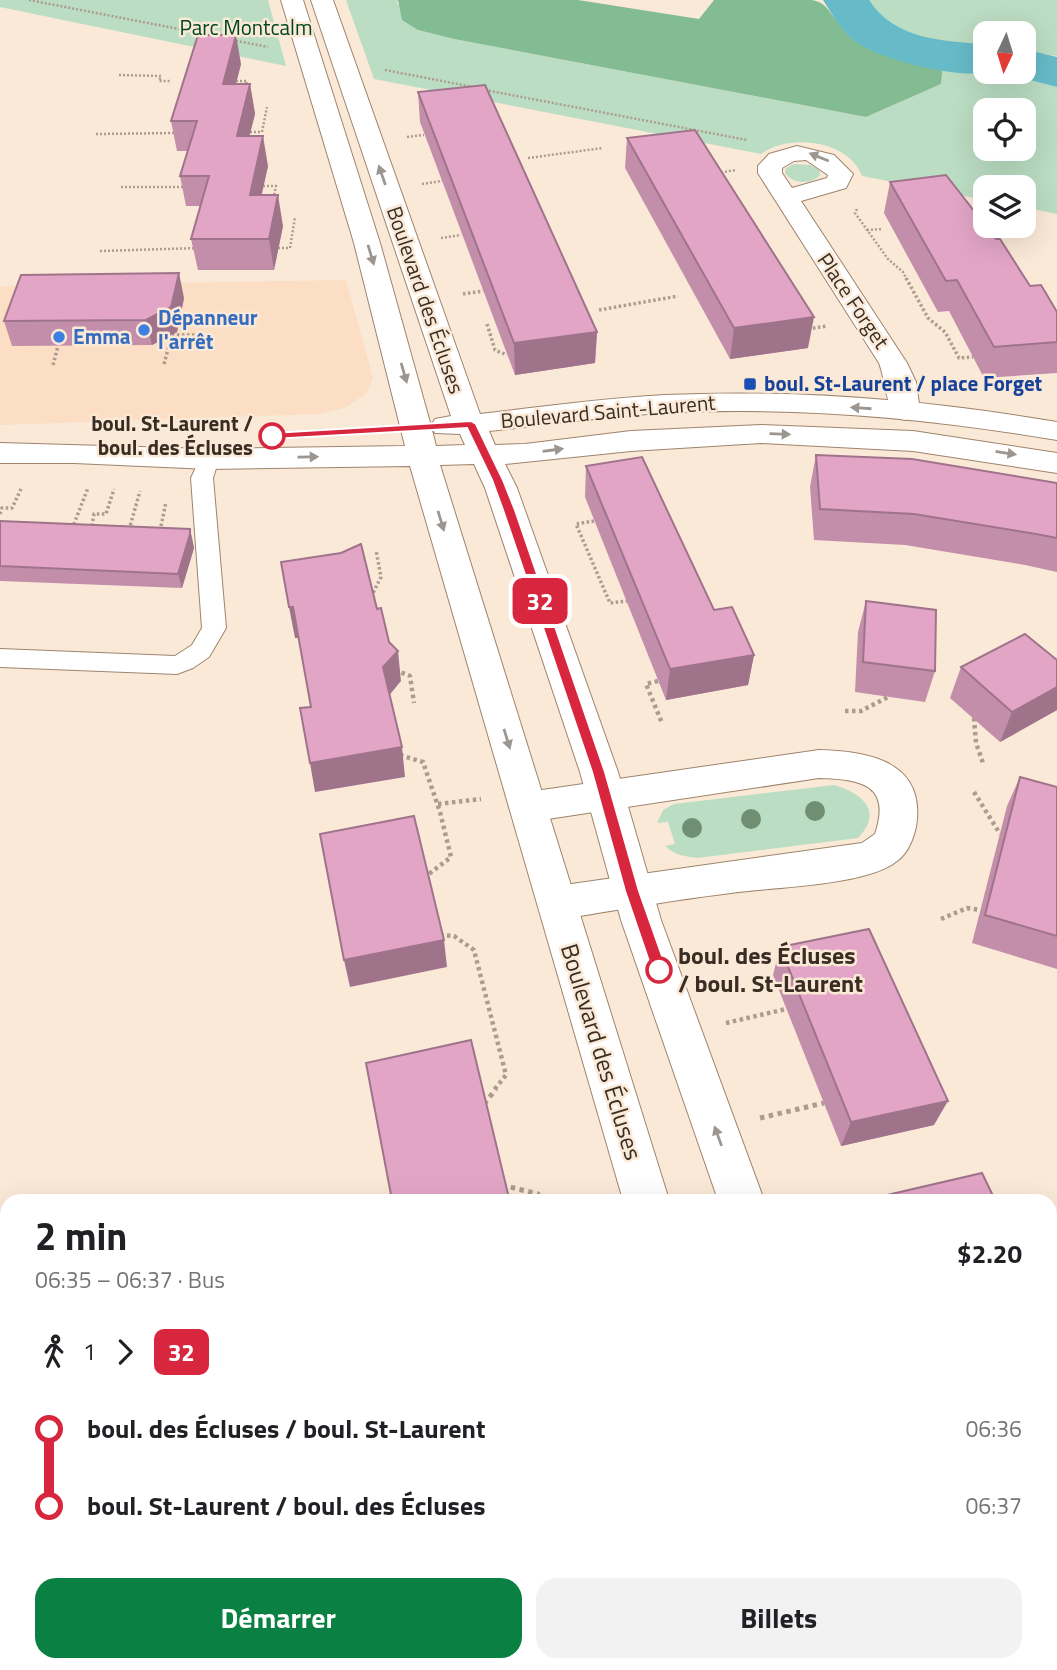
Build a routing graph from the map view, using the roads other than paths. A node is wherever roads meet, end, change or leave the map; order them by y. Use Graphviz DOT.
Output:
graph roads {
  1 [pos="292,0"];
  2 [pos="322,0"];
  3 [pos="785,198"];
  4 [pos="905,411"];
  5 [pos="471,424"];
  6 [pos="1057,431"];
  7 [pos="420,442"];
  8 [pos="0,453"];
  9 [pos="74,453"];
  10 [pos="485,454"];
  11 [pos="209,459"];
  12 [pos="1057,463"];
  13 [pos="0,658"];
  14 [pos="606,794"];
  15 [pos="528,807"];
  16 [pos="632,891"];
  17 [pos="557,903"];
  18 [pos="644,1194"];
  19 [pos="739,1194"];
  1 -- 7 [label="street, Boulevard des Écluses, one-way"];
  5 -- 2 [label="street, Boulevard des Écluses, one-way"];
  3 -- 4 [label="street, Place Forget"];
  4 -- 5 [label="street, Boulevard Saint-Laurent, one-way"];
  4 -- 6 [label="street, Boulevard Saint-Laurent"];
  5 -- 7 [label="street, Boulevard Saint-Laurent"];
  5 -- 10 [label="street, Boulevard des Écluses"];
  7 -- 9 [label="street, Boulevard Saint-Laurent"];
  7 -- 10 [label="street, Boulevard Saint-Laurent"];
  11 -- 7 [label="street, Boulevard Saint-Laurent, one-way"];
  7 -- 15 [label="street, Boulevard des Écluses, one-way"];
  8 -- 9 [label="street, Boulevard Saint-Laurent"];
  9 -- 11 [label="street, Boulevard Saint-Laurent"];
  10 -- 12 [label="street, Boulevard Saint-Laurent, one-way"];
  10 -- 14 [label="street, Boulevard des Écluses"];
  11 -- 13 [label="lane"];
  14 -- 15 [label="street"];
  14 -- 16 [label="street, Boulevard des Écluses"];
  14 -- 16 [label="street"];
  15 -- 17 [label="street, Boulevard des Écluses"];
  16 -- 17 [label="street"];
  19 -- 16 [label="street, Boulevard des Écluses, one-way"];
  17 -- 18 [label="street, Boulevard des Écluses"];
}
